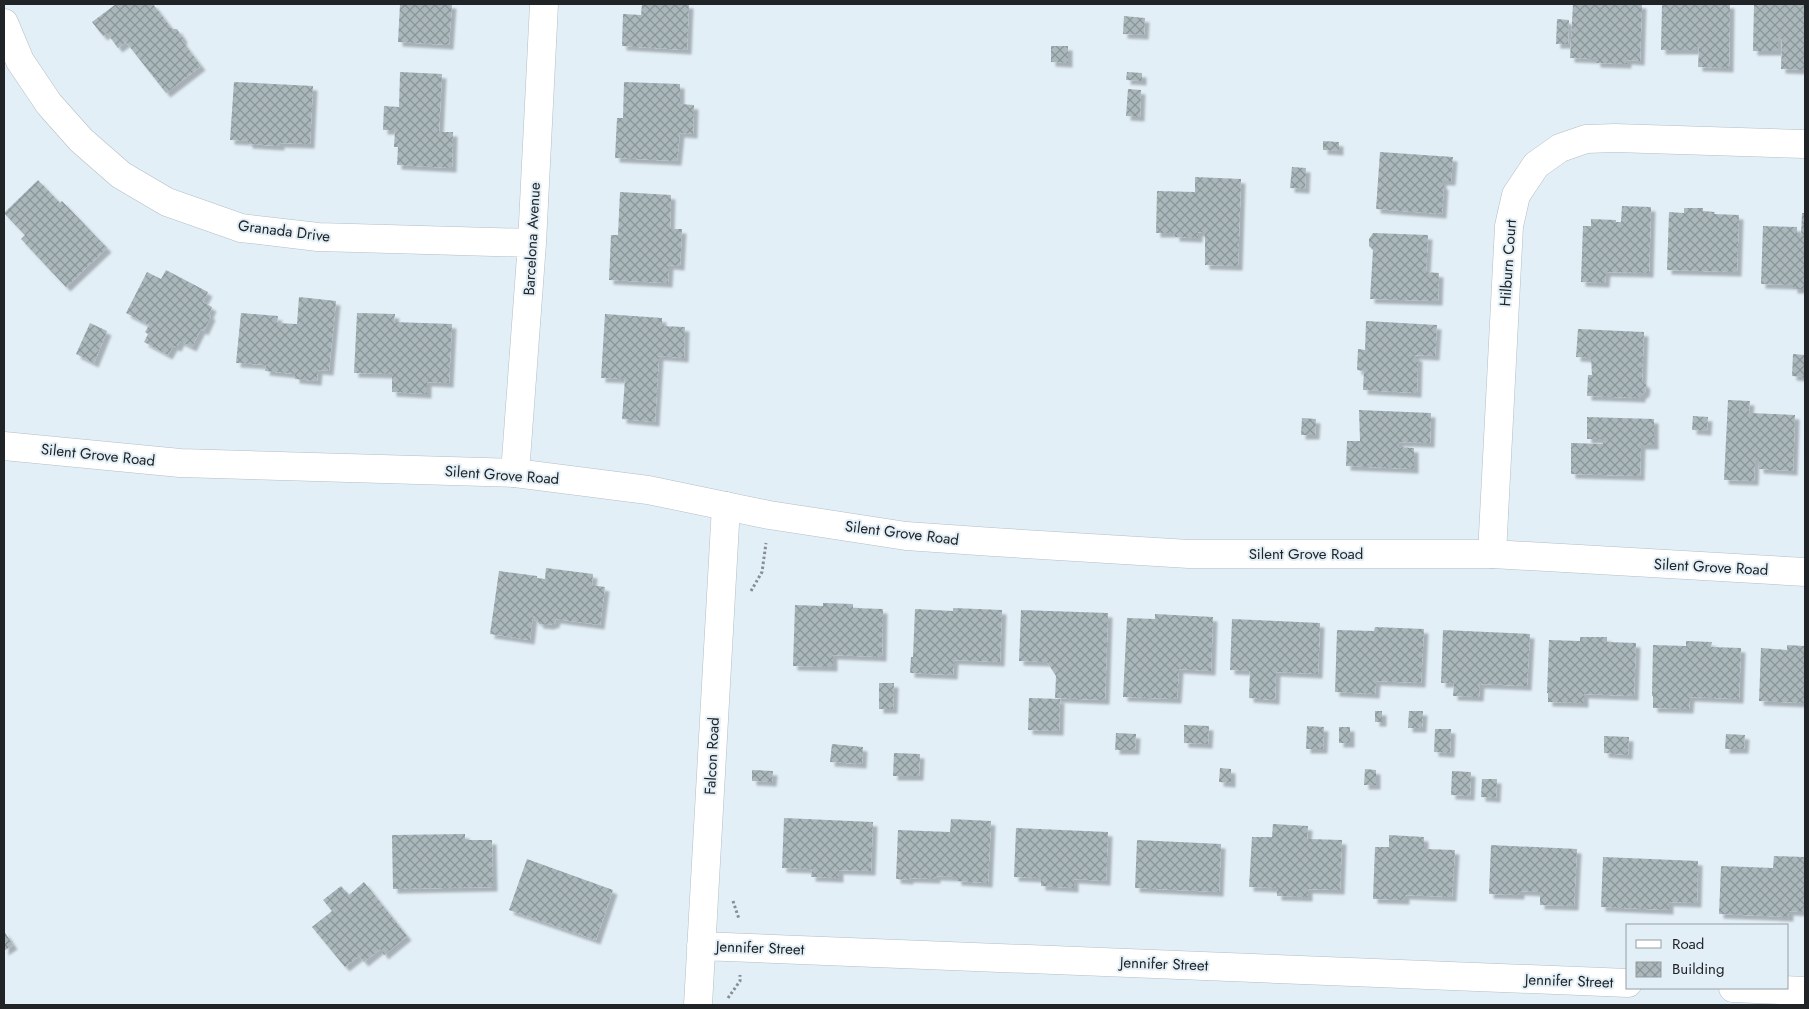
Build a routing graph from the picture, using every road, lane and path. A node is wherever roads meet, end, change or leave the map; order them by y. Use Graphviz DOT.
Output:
graph roads {
  1 [pos="544,4"];
  2 [pos="4,23"];
  3 [pos="1805,144"];
  4 [pos="532,243"];
  5 [pos="4,446"];
  6 [pos="515,474"];
  7 [pos="726,506"];
  8 [pos="769,515"];
  9 [pos="1492,554"];
  10 [pos="1805,572"];
  11 [pos="748,596"];
  12 [pos="732,899"];
  13 [pos="701,946"];
  14 [pos="740,947"];
  15 [pos="1626,983"];
  16 [pos="1757,989"];
  17 [pos="1805,991"];
  18 [pos="698,1005"];
  19 [pos="726,1005"];
  1 -- 4 [label="street, Barcelona Avenue"];
  2 -- 4 [label="street, Granada Drive"];
  3 -- 9 [label="street, Hilburn Court"];
  4 -- 6 [label="street, Barcelona Avenue"];
  5 -- 6 [label="street, Silent Grove Road"];
  6 -- 7 [label="street, Silent Grove Road"];
  7 -- 8 [label="street, Silent Grove Road"];
  7 -- 13 [label="street, Falcon Road"];
  8 -- 9 [label="street, Silent Grove Road"];
  8 -- 11 [label="path"];
  9 -- 10 [label="street, Silent Grove Road"];
  12 -- 14 [label="path"];
  13 -- 14 [label="street, Jennifer Street"];
  13 -- 18 [label="street, Falcon Road"];
  14 -- 15 [label="street, Jennifer Street"];
  14 -- 19 [label="path"];
  16 -- 17 [label="street"];
}
